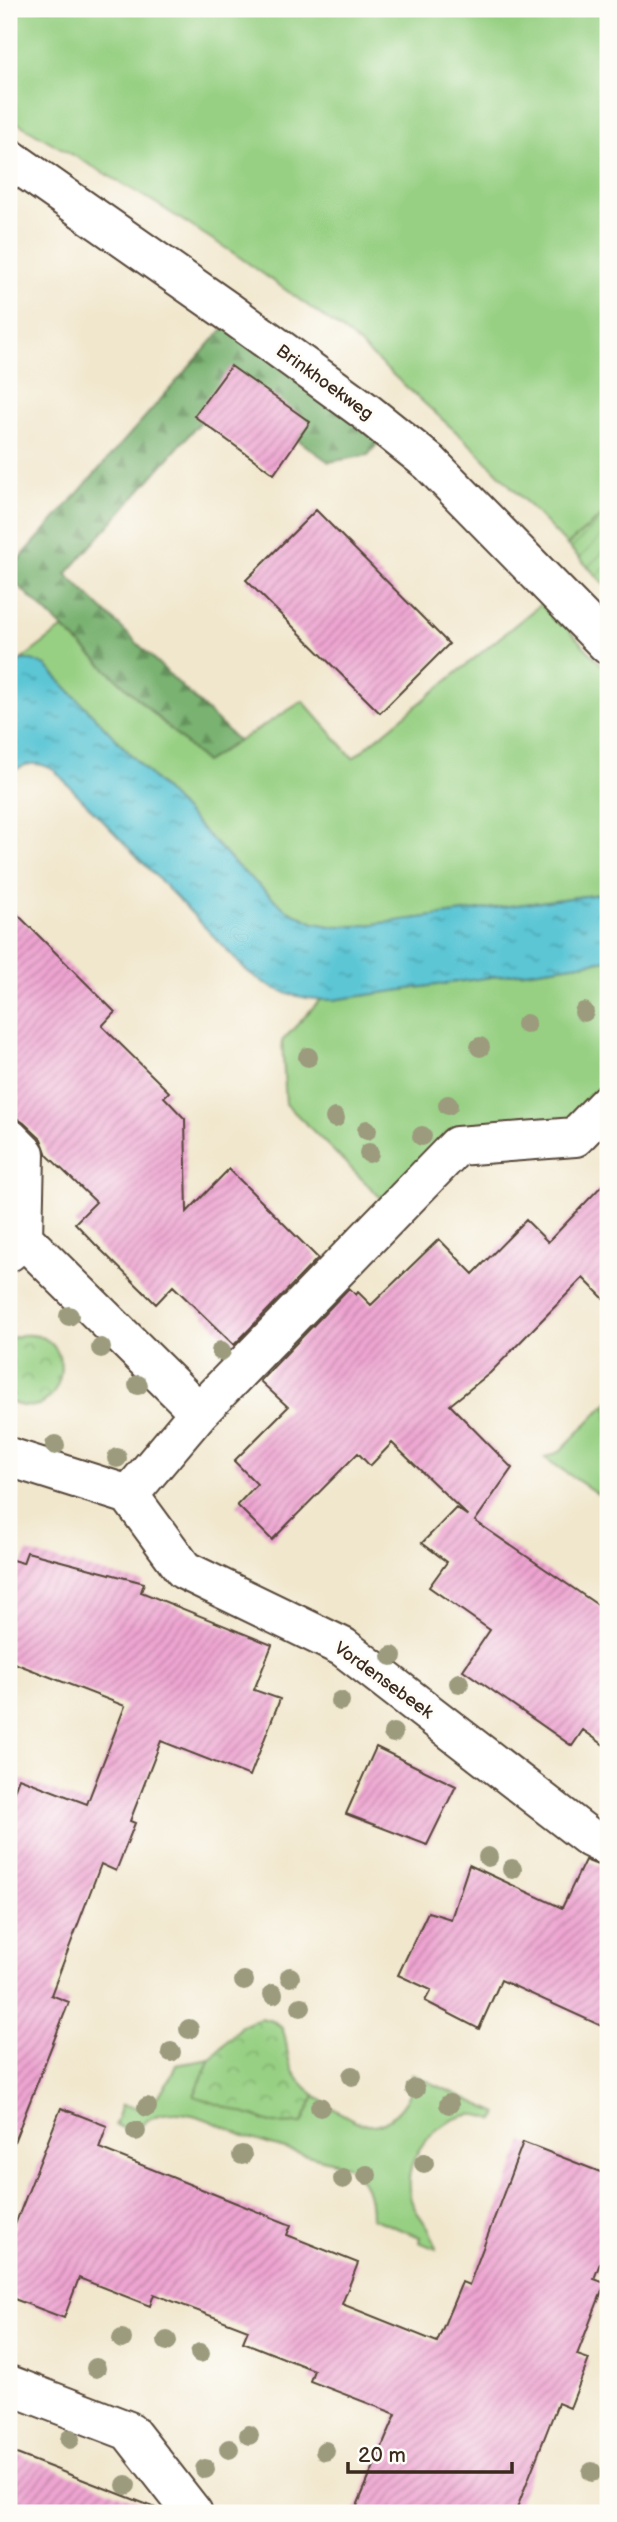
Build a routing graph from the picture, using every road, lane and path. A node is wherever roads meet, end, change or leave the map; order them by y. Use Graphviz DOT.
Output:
graph roads {
  1 [pos="9,158"];
  2 [pos="608,645"];
  3 [pos="608,1103"];
  4 [pos="9,1138"];
  5 [pos="16,1245"];
  6 [pos="200,1412"];
  7 [pos="9,1457"];
  8 [pos="128,1495"];
  9 [pos="608,1847"];
  10 [pos="9,2385"];
  11 [pos="194,2513"];
  1 -- 2 [label="street, Brinkhoekweg"];
  3 -- 6 [label="street"];
  4 -- 5 [label="street"];
  5 -- 6 [label="street"];
  6 -- 8 [label="street"];
  7 -- 8 [label="street"];
  8 -- 9 [label="street, Vordensebeek"];
  10 -- 11 [label="street"];
}
